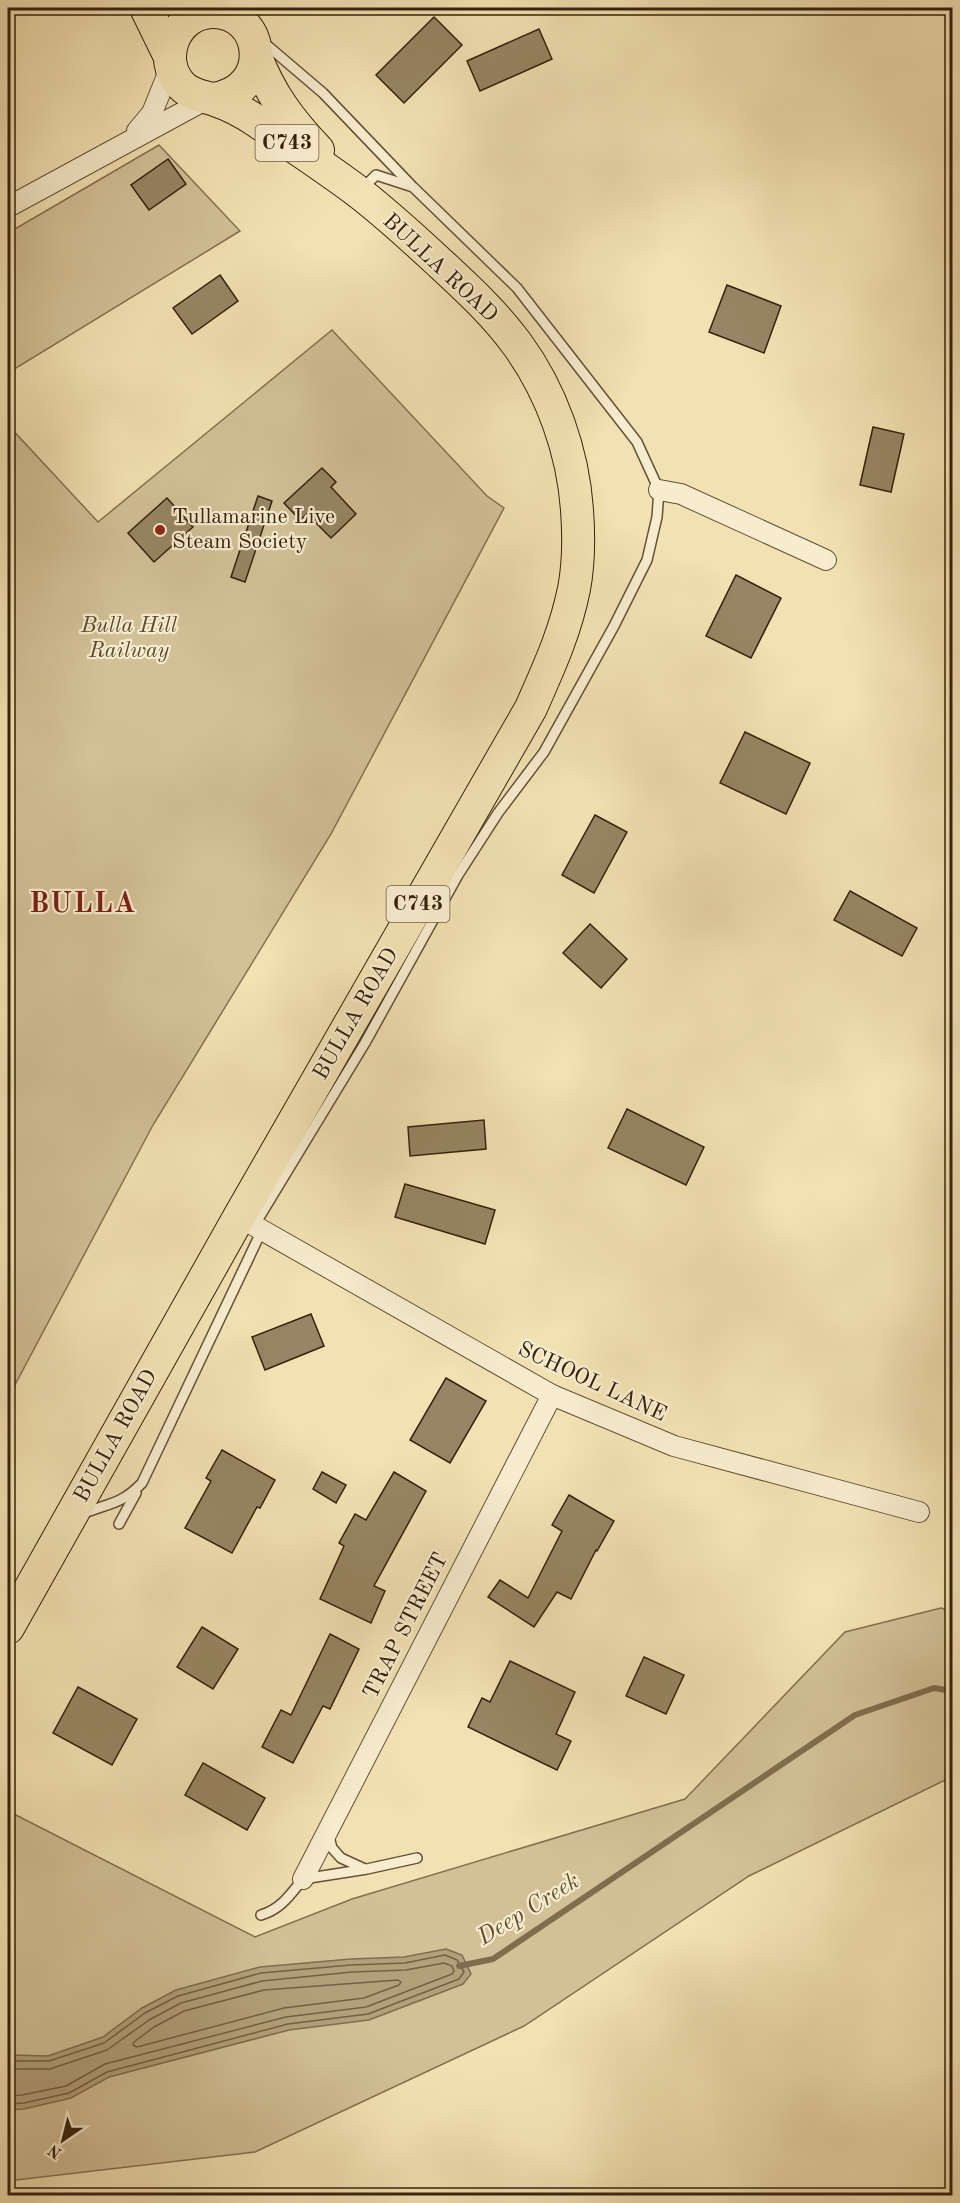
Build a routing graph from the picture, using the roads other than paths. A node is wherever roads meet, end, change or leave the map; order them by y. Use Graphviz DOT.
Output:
graph roads {
  1 [pos="146,8"];
  2 [pos="234,27"];
  3 [pos="171,61"];
  4 [pos="210,99"];
  5 [pos="126,141"];
  6 [pos="413,187"];
  7 [pos="358,192"];
  8 [pos="8,207"];
  9 [pos="659,490"];
  10 [pos="826,560"];
  11 [pos="252,1224"];
  12 [pos="552,1395"];
  13 [pos="142,1483"];
  14 [pos="919,1512"];
  15 [pos="67,1523"];
  16 [pos="118,1524"];
  17 [pos="8,1628"];
  18 [pos="327,1831"];
  19 [pos="417,1858"];
  20 [pos="367,1869"];
  21 [pos="303,1879"];
  22 [pos="261,1915"];
  1 -- 3 [label="main road, C743"];
  2 -- 3 [label="main road"];
  2 -- 4 [label="main road"];
  2 -- 6 [label="lane"];
  2 -- 7 [label="main road, BULLA ROAD / C743"];
  3 -- 4 [label="main road, C743"];
  3 -- 5 [label="street"];
  4 -- 5 [label="street"];
  4 -- 7 [label="main road, BULLA ROAD / C743"];
  5 -- 8 [label="street"];
  6 -- 7 [label="lane, BULLA ROAD"];
  6 -- 9 [label="lane, BULLA ROAD"];
  7 -- 11 [label="main road, BULLA ROAD / C743"];
  9 -- 10 [label="street"];
  9 -- 11 [label="lane, BULLA ROAD"];
  11 -- 12 [label="street, SCHOOL LANE"];
  11 -- 13 [label="lane"];
  11 -- 15 [label="main road, BULLA ROAD / C743"];
  12 -- 14 [label="street, SCHOOL LANE"];
  12 -- 18 [label="street, TRAP STREET"];
  13 -- 15 [label="lane"];
  13 -- 16 [label="lane"];
  15 -- 17 [label="main road, BULLA ROAD / C743"];
  18 -- 20 [label="lane"];
  18 -- 21 [label="street, TRAP STREET"];
  19 -- 20 [label="lane"];
  20 -- 21 [label="lane"];
  21 -- 22 [label="lane"];
}
